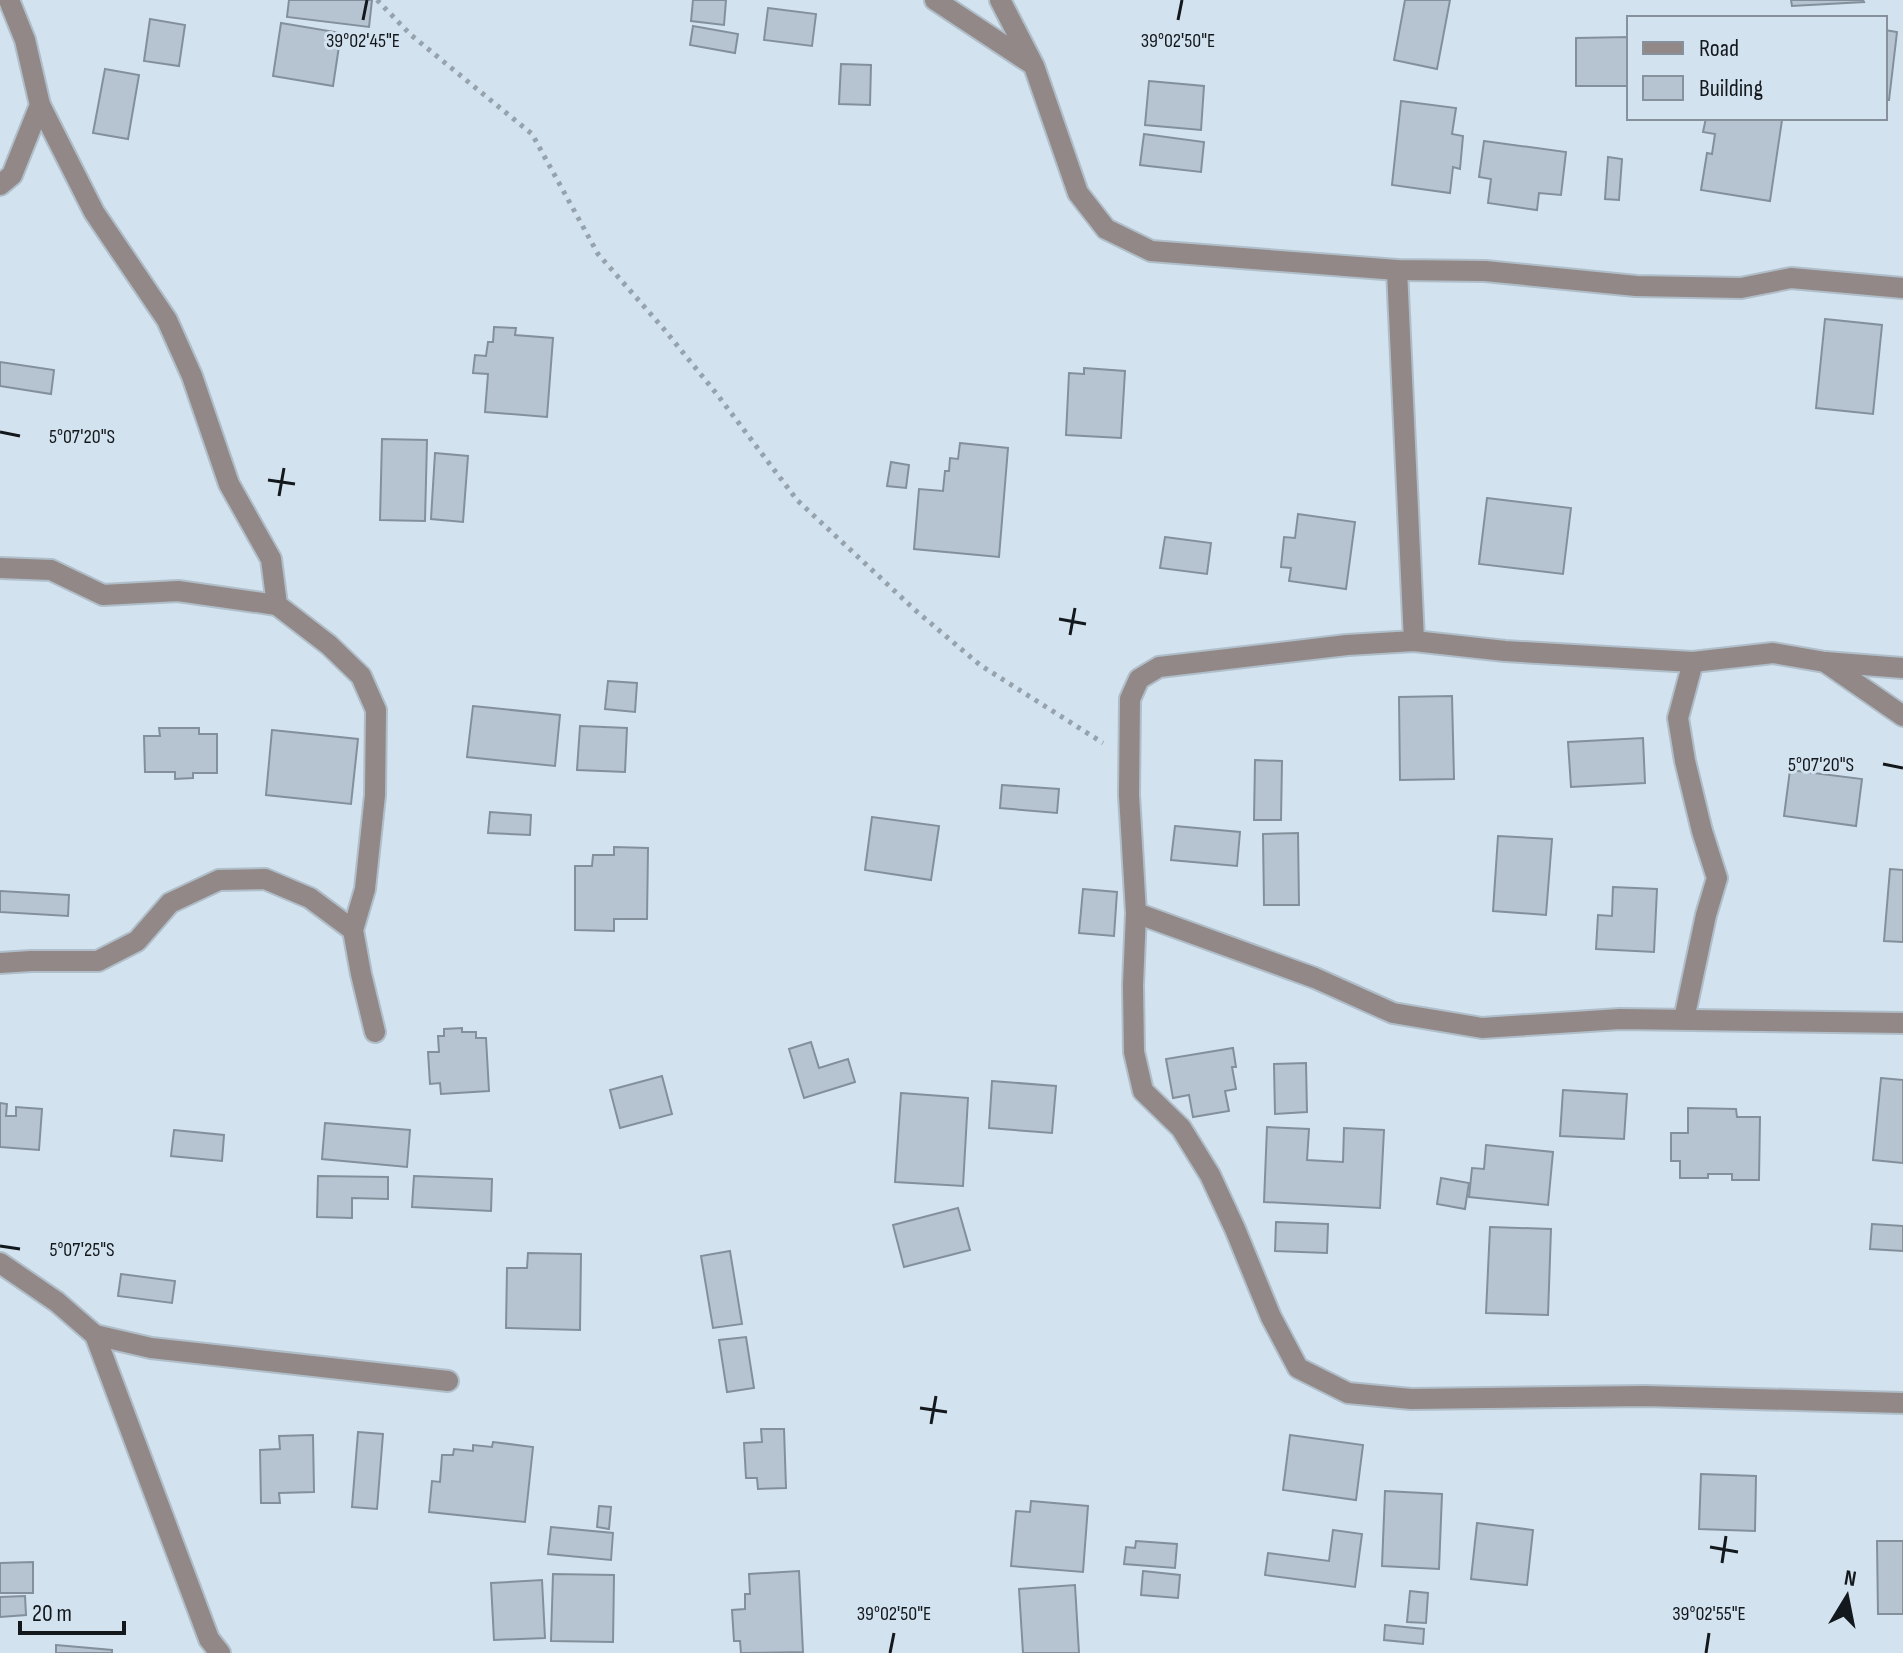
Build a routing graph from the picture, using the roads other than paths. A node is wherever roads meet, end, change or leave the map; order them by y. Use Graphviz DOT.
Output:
graph roads {
  1 [pos="9,0"];
  2 [pos="935,0"];
  3 [pos="1000,0"];
  4 [pos="1034,66"];
  5 [pos="40,105"];
  6 [pos="0,185"];
  7 [pos="1397,270"];
  8 [pos="1903,288"];
  9 [pos="0,568"];
  10 [pos="277,605"];
  11 [pos="1414,641"];
  12 [pos="1693,662"];
  13 [pos="1825,662"];
  14 [pos="1903,668"];
  15 [pos="1903,716"];
  16 [pos="1136,913"];
  17 [pos="353,930"];
  18 [pos="0,963"];
  19 [pos="1684,1019"];
  20 [pos="1903,1023"];
  21 [pos="375,1032"];
  22 [pos="0,1263"];
  23 [pos="95,1335"];
  24 [pos="448,1381"];
  25 [pos="1903,1403"];
  26 [pos="220,1653"];
  1 -- 5 [label="street"];
  2 -- 4 [label="street"];
  3 -- 4 [label="street"];
  4 -- 7 [label="street"];
  5 -- 6 [label="street"];
  5 -- 10 [label="street"];
  7 -- 8 [label="street"];
  7 -- 11 [label="street"];
  9 -- 10 [label="street"];
  10 -- 17 [label="street"];
  11 -- 12 [label="street"];
  11 -- 16 [label="street"];
  12 -- 13 [label="street"];
  12 -- 19 [label="street"];
  13 -- 14 [label="street"];
  13 -- 15 [label="street"];
  16 -- 19 [label="street"];
  16 -- 25 [label="street"];
  17 -- 18 [label="street"];
  17 -- 21 [label="street"];
  19 -- 20 [label="street"];
  22 -- 23 [label="street"];
  23 -- 24 [label="street"];
  23 -- 26 [label="street"];
}
